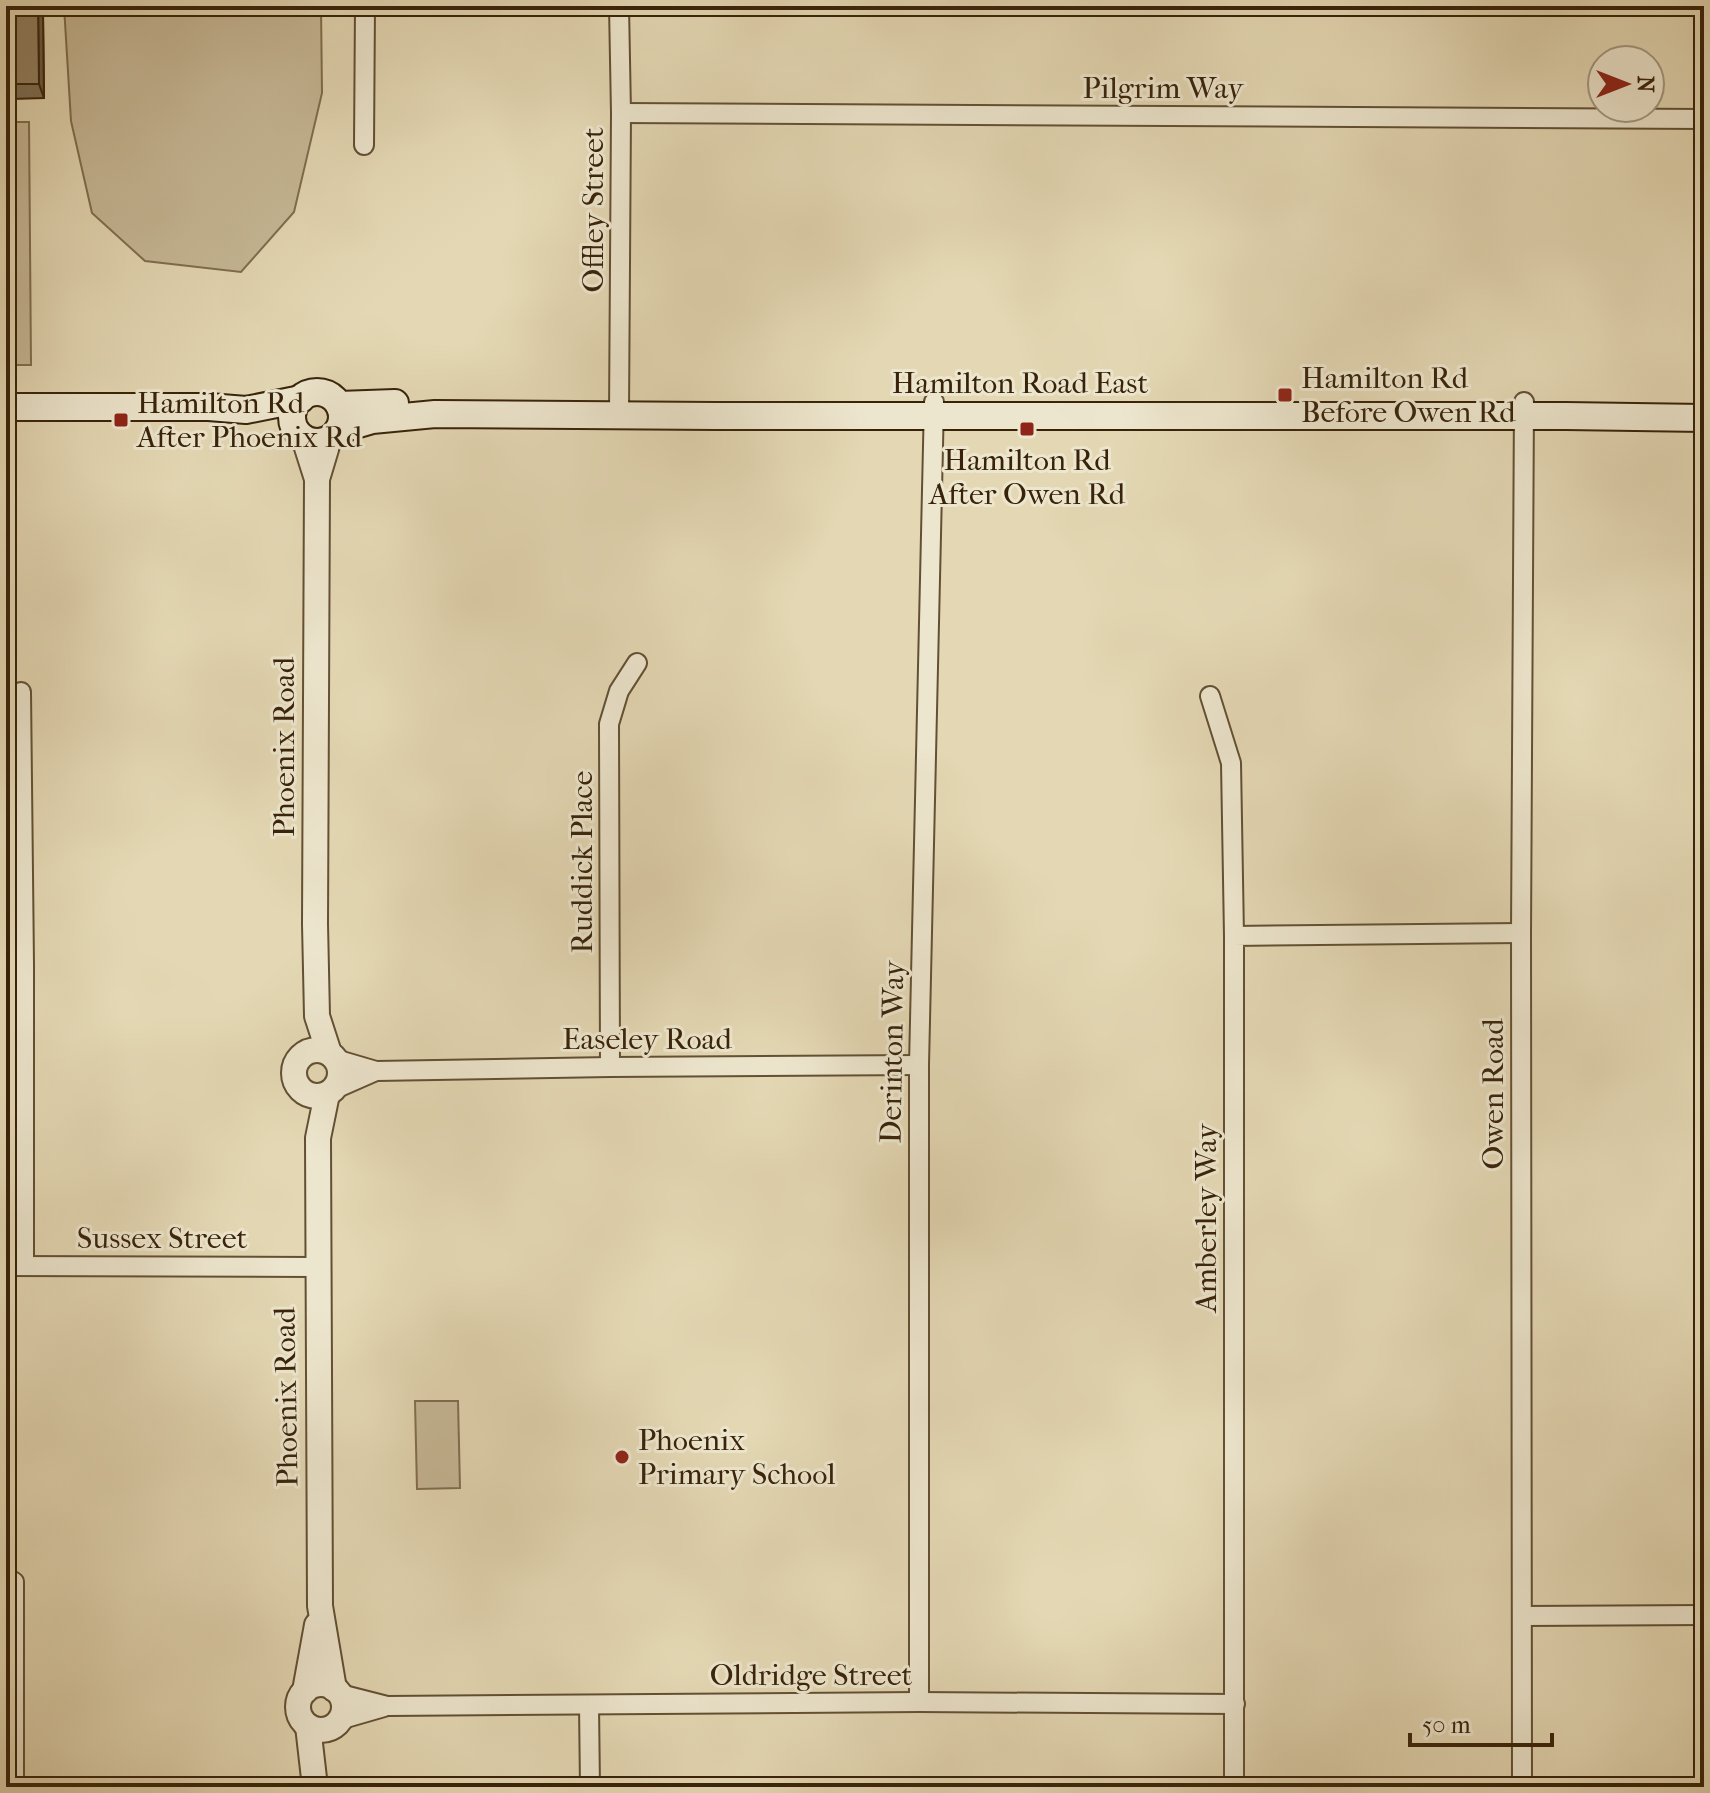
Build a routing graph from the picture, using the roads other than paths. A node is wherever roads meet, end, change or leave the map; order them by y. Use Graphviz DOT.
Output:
graph roads {
  1 [pos="365,6"];
  2 [pos="619,6"];
  3 [pos="621,113"];
  4 [pos="1704,119"];
  5 [pos="364,145"];
  6 [pos="301,399"];
  7 [pos="1704,403"];
  8 [pos="6,407"];
  9 [pos="619,408"];
  10 [pos="934,409"];
  11 [pos="1524,409"];
  12 [pos="246,410"];
  13 [pos="1704,418"];
  14 [pos="322,429"];
  15 [pos="637,663"];
  16 [pos="21,692"];
  17 [pos="1210,696"];
  18 [pos="1521,933"];
  19 [pos="1234,936"];
  20 [pos="317,1016"];
  21 [pos="301,1056"];
  22 [pos="332,1056"];
  23 [pos="919,1065"];
  24 [pos="610,1067"];
  25 [pos="376,1071"];
  26 [pos="322,1091"];
  27 [pos="15,1266"];
  28 [pos="317,1267"];
  29 [pos="6,1577"];
  30 [pos="320,1606"];
  31 [pos="1704,1615"];
  32 [pos="1522,1616"];
  33 [pos="305,1691"];
  34 [pos="337,1692"];
  35 [pos="919,1702"];
  36 [pos="1235,1704"];
  37 [pos="589,1705"];
  38 [pos="387,1706"];
  39 [pos="325,1725"];
  40 [pos="14,1787"];
  41 [pos="317,1787"];
  42 [pos="590,1787"];
  43 [pos="1234,1787"];
  44 [pos="1522,1787"];
  1 -- 5 [label="street"];
  2 -- 3 [label="street, Offley Street"];
  3 -- 4 [label="street, Pilgrim Way"];
  3 -- 9 [label="street, Offley Street"];
  6 -- 12 [label="main road"];
  6 -- 14 [label="main road"];
  6 -- 14 [label="main road"];
  7 -- 11 [label="main road, Hamilton Road East"];
  8 -- 12 [label="main road"];
  9 -- 10 [label="main road, Hamilton Road East"];
  9 -- 14 [label="main road, Hamilton Road East"];
  10 -- 11 [label="main road, Hamilton Road East"];
  10 -- 23 [label="street, Derinton Way"];
  11 -- 13 [label="main road, Hamilton Road East"];
  11 -- 18 [label="street, Owen Road"];
  12 -- 14 [label="main road"];
  14 -- 20 [label="street, Phoenix Road"];
  15 -- 24 [label="street, Ruddick Place"];
  16 -- 27 [label="street"];
  17 -- 19 [label="street, Amberley Way"];
  18 -- 19 [label="street"];
  18 -- 32 [label="street, Owen Road"];
  19 -- 36 [label="street, Amberley Way"];
  20 -- 21 [label="street, Phoenix Road"];
  20 -- 22 [label="street, Phoenix Road"];
  21 -- 22 [label="street"];
  21 -- 26 [label="street"];
  22 -- 25 [label="street, Easeley Road"];
  22 -- 26 [label="street"];
  23 -- 24 [label="street, Easeley Road"];
  23 -- 35 [label="street, Derinton Way"];
  24 -- 25 [label="street, Easeley Road"];
  25 -- 26 [label="street, Easeley Road"];
  26 -- 28 [label="street, Phoenix Road"];
  27 -- 28 [label="street, Sussex Street"];
  28 -- 30 [label="street, Phoenix Road"];
  29 -- 40 [label="street"];
  30 -- 33 [label="street, Phoenix Road"];
  30 -- 34 [label="street, Phoenix Road"];
  31 -- 32 [label="street"];
  32 -- 44 [label="street, Owen Road"];
  33 -- 34 [label="street"];
  33 -- 39 [label="street"];
  34 -- 38 [label="street, Oldridge Street"];
  34 -- 39 [label="street"];
  35 -- 36 [label="street, Oldridge Street"];
  35 -- 37 [label="street, Oldridge Street"];
  36 -- 43 [label="street, Amberley Way"];
  37 -- 38 [label="street, Oldridge Street"];
  37 -- 42 [label="street"];
  38 -- 39 [label="street, Oldridge Street"];
  39 -- 41 [label="street"];
}
